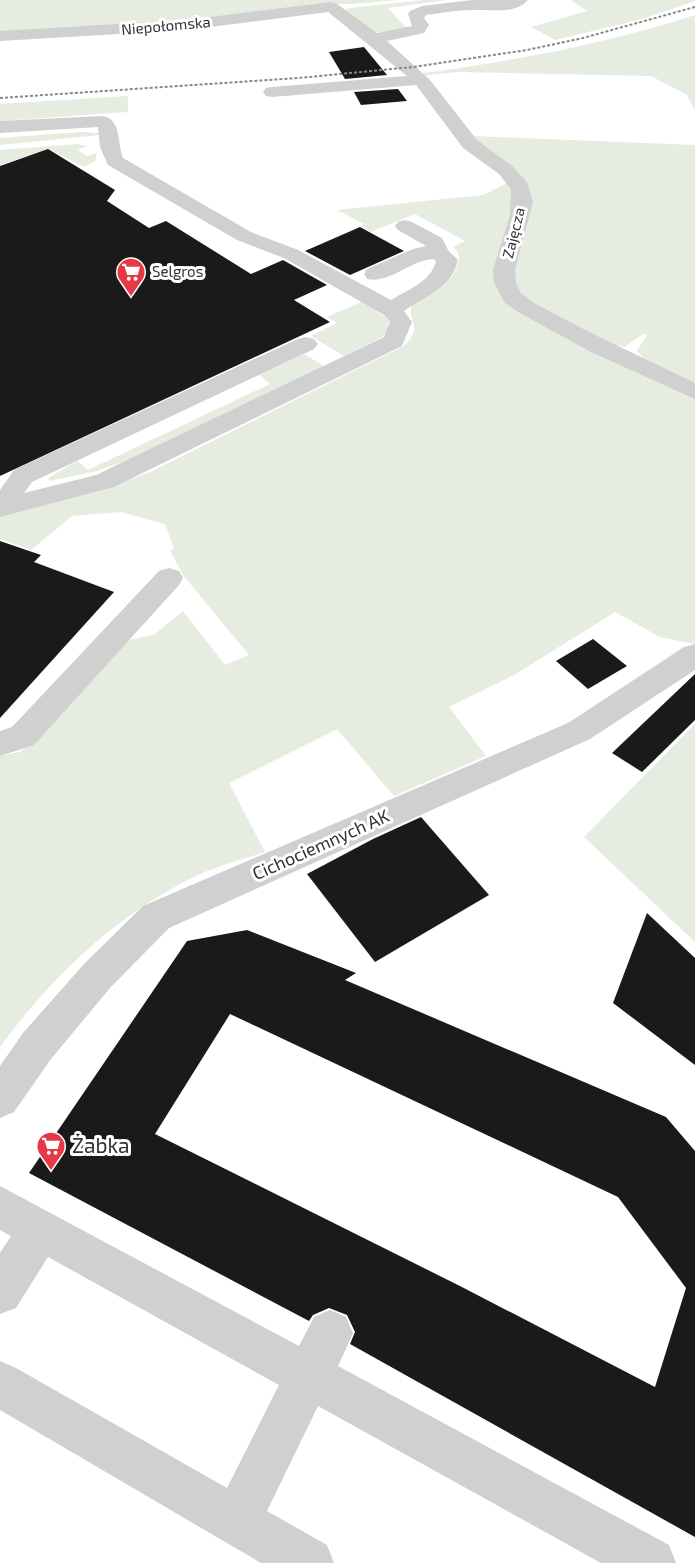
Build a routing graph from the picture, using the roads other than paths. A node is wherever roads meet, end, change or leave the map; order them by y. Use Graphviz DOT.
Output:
graph roads {
  1 [pos="520,0"];
  2 [pos="330,7"];
  3 [pos="0,36"];
  4 [pos="373,39"];
  5 [pos="419,81"];
  6 [pos="272,92"];
  7 [pos="0,127"];
  8 [pos="405,226"];
  9 [pos="438,252"];
  10 [pos="375,274"];
  11 [pos="392,310"];
  12 [pos="306,344"];
  13 [pos="695,393"];
  14 [pos="1,508"];
  15 [pos="169,578"];
  16 [pos="695,655"];
  17 [pos="0,744"];
  18 [pos="0,1099"];
  19 [pos="0,1207"];
  20 [pos="41,1229"];
  21 [pos="0,1292"];
  22 [pos="330,1333"];
  23 [pos="310,1376"];
  24 [pos="0,1384"];
  25 [pos="236,1521"];
  26 [pos="309,1563"];
  27 [pos="651,1563"];
  1 -- 4 [label="street"];
  2 -- 3 [label="street, Niepołomska"];
  2 -- 4 [label="street, Zajęcza"];
  4 -- 5 [label="street, Zajęcza"];
  5 -- 6 [label="street"];
  5 -- 13 [label="street, Zajęcza"];
  7 -- 11 [label="street"];
  8 -- 9 [label="street"];
  9 -- 10 [label="street"];
  9 -- 11 [label="street"];
  11 -- 14 [label="street"];
  12 -- 14 [label="street"];
  15 -- 17 [label="street"];
  16 -- 18 [label="street, Cichociemnych AK"];
  19 -- 20 [label="street"];
  20 -- 21 [label="street"];
  20 -- 23 [label="street"];
  22 -- 23 [label="street"];
  23 -- 25 [label="street"];
  23 -- 27 [label="street"];
  24 -- 25 [label="street"];
  25 -- 26 [label="street"];
}
